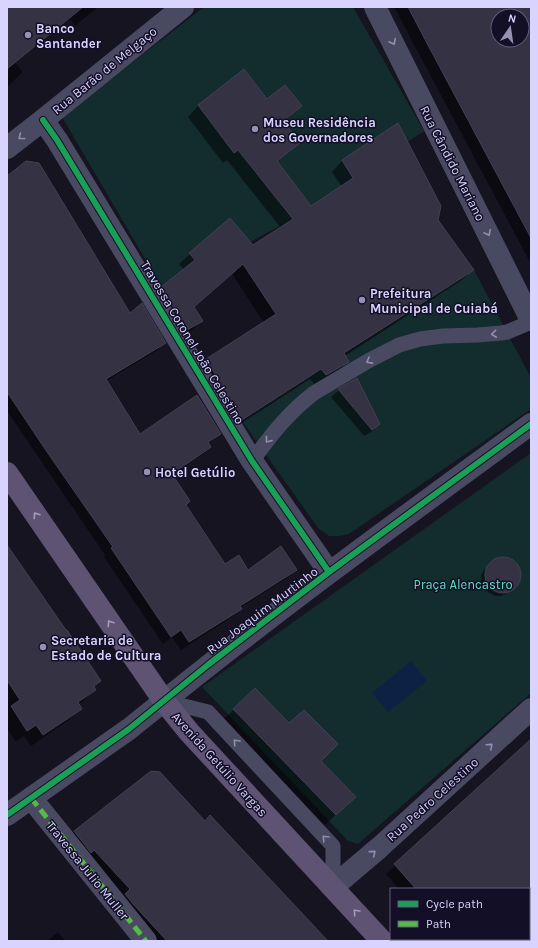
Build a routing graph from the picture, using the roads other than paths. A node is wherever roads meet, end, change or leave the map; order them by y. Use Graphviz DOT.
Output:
graph roads {
  1 [pos="183,7"];
  2 [pos="375,7"];
  3 [pos="43,120"];
  4 [pos="7,148"];
  5 [pos="531,321"];
  6 [pos="531,424"];
  7 [pos="252,461"];
  8 [pos="7,473"];
  9 [pos="330,572"];
  10 [pos="164,701"];
  11 [pos="531,709"];
  12 [pos="31,798"];
  13 [pos="7,814"];
  14 [pos="333,888"];
  15 [pos="146,941"];
  16 [pos="382,941"];
  1 -- 3 [label="street, Rua Barão de Melgaço"];
  2 -- 5 [label="street, Rua Cândido Mariano, one-way"];
  3 -- 4 [label="street, Rua Barão de Melgaço, one-way"];
  3 -- 7 [label="street, Travessa Coronel João Celestino"];
  5 -- 7 [label="lane, one-way"];
  6 -- 9 [label="street, Rua Joaquim Murtinho"];
  7 -- 9 [label="street, Travessa Coronel João Celestino"];
  10 -- 8 [label="main road, Avenida Getúlio Vargas, one-way"];
  9 -- 10 [label="street, Rua Joaquim Murtinho"];
  10 -- 12 [label="street, Rua Joaquim Murtinho"];
  14 -- 10 [label="main road, Avenida Getúlio Vargas, one-way"];
  14 -- 11 [label="street, Rua Pedro Celestino, one-way"];
  12 -- 13 [label="street, Rua Joaquim Murtinho"];
  12 -- 15 [label="street, Travessa Julio Muller"];
  16 -- 14 [label="main road, Avenida Getúlio Vargas, one-way"];
}
